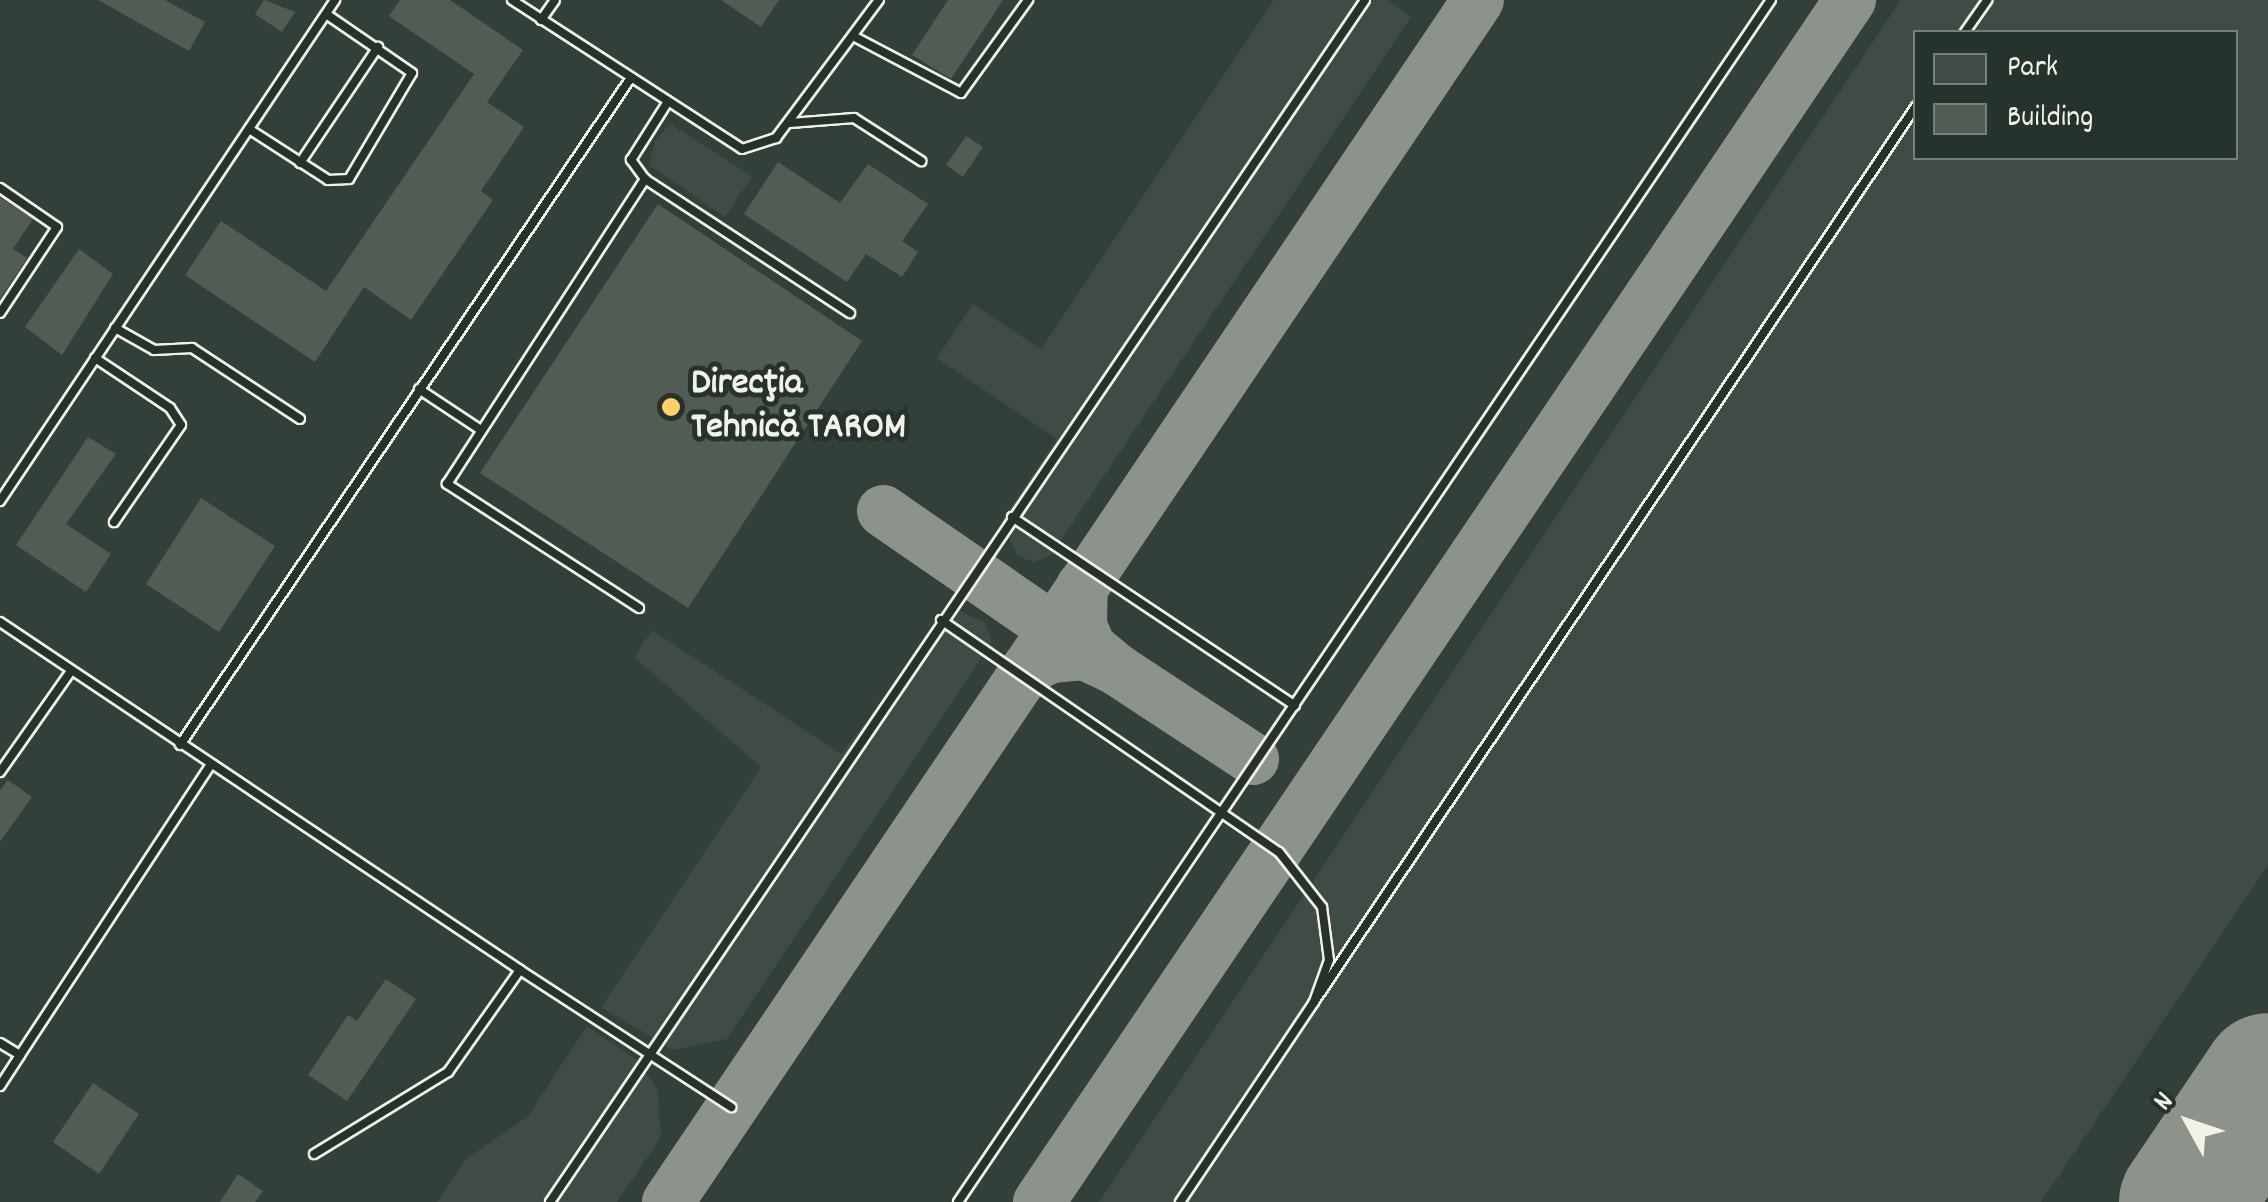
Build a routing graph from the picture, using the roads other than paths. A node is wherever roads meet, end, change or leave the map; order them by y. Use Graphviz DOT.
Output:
graph roads {
  1 [pos="335,0"];
  2 [pos="512,0"];
  3 [pos="555,0"];
  4 [pos="879,0"];
  5 [pos="1028,0"];
  6 [pos="1365,0"];
  7 [pos="1771,0"];
  8 [pos="1987,0"];
  9 [pos="326,14"];
  10 [pos="542,20"];
  11 [pos="1966,30"];
  12 [pos="854,36"];
  13 [pos="378,47"];
  14 [pos="630,79"];
  15 [pos="666,103"];
  16 [pos="1913,110"];
  17 [pos="790,123"];
  18 [pos="249,129"];
  19 [pos="922,162"];
  20 [pos="300,163"];
  21 [pos="645,179"];
  22 [pos="0,188"];
  23 [pos="0,312"];
  24 [pos="850,313"];
  25 [pos="115,328"];
  26 [pos="95,358"];
  27 [pos="419,388"];
  28 [pos="300,419"];
  29 [pos="482,430"];
  30 [pos="0,500"];
  31 [pos="1012,517"];
  32 [pos="114,522"];
  33 [pos="638,608"];
  34 [pos="942,620"];
  35 [pos="0,622"];
  36 [pos="71,670"];
  37 [pos="1295,706"];
  38 [pos="180,745"];
  39 [pos="210,766"];
  40 [pos="0,772"];
  41 [pos="1222,813"];
  42 [pos="520,970"];
  43 [pos="1314,1002"];
  44 [pos="0,1043"];
  45 [pos="650,1054"];
  46 [pos="20,1055"];
  47 [pos="0,1086"];
  48 [pos="732,1108"];
  49 [pos="314,1154"];
  50 [pos="550,1202"];
  51 [pos="958,1202"];
  52 [pos="1180,1202"];
  1 -- 9 [label="lane"];
  2 -- 10 [label="lane"];
  3 -- 10 [label="lane"];
  4 -- 12 [label="lane"];
  5 -- 12 [label="lane"];
  6 -- 31 [label="lane"];
  7 -- 37 [label="lane"];
  8 -- 11 [label="lane"];
  9 -- 13 [label="lane"];
  9 -- 18 [label="lane"];
  10 -- 14 [label="lane"];
  12 -- 17 [label="lane"];
  13 -- 20 [label="lane"];
  13 -- 20 [label="lane"];
  14 -- 15 [label="lane"];
  14 -- 27 [label="lane"];
  15 -- 17 [label="lane"];
  15 -- 21 [label="lane"];
  16 -- 43 [label="lane"];
  17 -- 19 [label="lane"];
  18 -- 20 [label="lane"];
  18 -- 25 [label="lane"];
  21 -- 24 [label="lane"];
  21 -- 29 [label="lane"];
  22 -- 23 [label="lane"];
  25 -- 26 [label="lane"];
  25 -- 28 [label="lane"];
  26 -- 30 [label="lane"];
  26 -- 32 [label="lane"];
  27 -- 29 [label="lane"];
  27 -- 38 [label="lane"];
  29 -- 33 [label="lane"];
  31 -- 34 [label="lane"];
  31 -- 37 [label="lane"];
  34 -- 41 [label="lane"];
  34 -- 45 [label="lane"];
  35 -- 36 [label="lane"];
  36 -- 38 [label="lane"];
  36 -- 40 [label="lane"];
  37 -- 41 [label="lane"];
  38 -- 39 [label="lane"];
  39 -- 42 [label="lane"];
  39 -- 46 [label="lane"];
  41 -- 43 [label="lane"];
  41 -- 51 [label="lane"];
  42 -- 45 [label="lane"];
  42 -- 49 [label="lane"];
  43 -- 52 [label="lane"];
  44 -- 46 [label="lane"];
  45 -- 48 [label="lane"];
  45 -- 50 [label="lane"];
  46 -- 47 [label="lane"];
}
